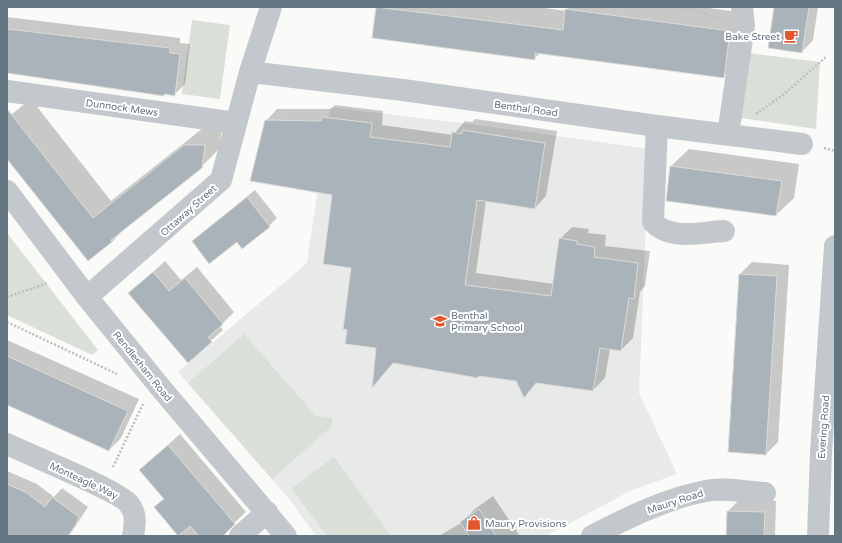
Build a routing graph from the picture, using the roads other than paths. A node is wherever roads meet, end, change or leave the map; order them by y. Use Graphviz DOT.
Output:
graph roads {
  1 [pos="271,7"];
  2 [pos="742,7"];
  3 [pos="250,72"];
  4 [pos="7,91"];
  5 [pos="236,123"];
  6 [pos="657,126"];
  7 [pos="728,134"];
  8 [pos="802,144"];
  9 [pos="7,191"];
  10 [pos="724,231"];
  11 [pos="835,246"];
  12 [pos="87,297"];
  13 [pos="7,444"];
  14 [pos="765,493"];
  15 [pos="827,498"];
  16 [pos="267,512"];
  17 [pos="133,536"];
  18 [pos="240,536"];
  19 [pos="286,536"];
  20 [pos="592,536"];
  21 [pos="818,536"];
  1 -- 3 [label="street, Ottaway Street"];
  2 -- 7 [label="street"];
  3 -- 5 [label="street, Ottaway Street"];
  3 -- 6 [label="street, Benthal Road"];
  4 -- 5 [label="street, Dunnock Mews"];
  5 -- 12 [label="street, Ottaway Street"];
  6 -- 7 [label="street, Benthal Road"];
  6 -- 10 [label="street"];
  7 -- 8 [label="street, Benthal Road"];
  9 -- 12 [label="street, Rendlesham Road"];
  11 -- 15 [label="street, Evering Road"];
  12 -- 16 [label="street, Rendlesham Road"];
  13 -- 17 [label="street, Monteagle Way"];
  14 -- 20 [label="street, Maury Road"];
  15 -- 21 [label="street, Evering Road"];
  16 -- 18 [label="street"];
  16 -- 19 [label="street, Rendlesham Road"];
}
